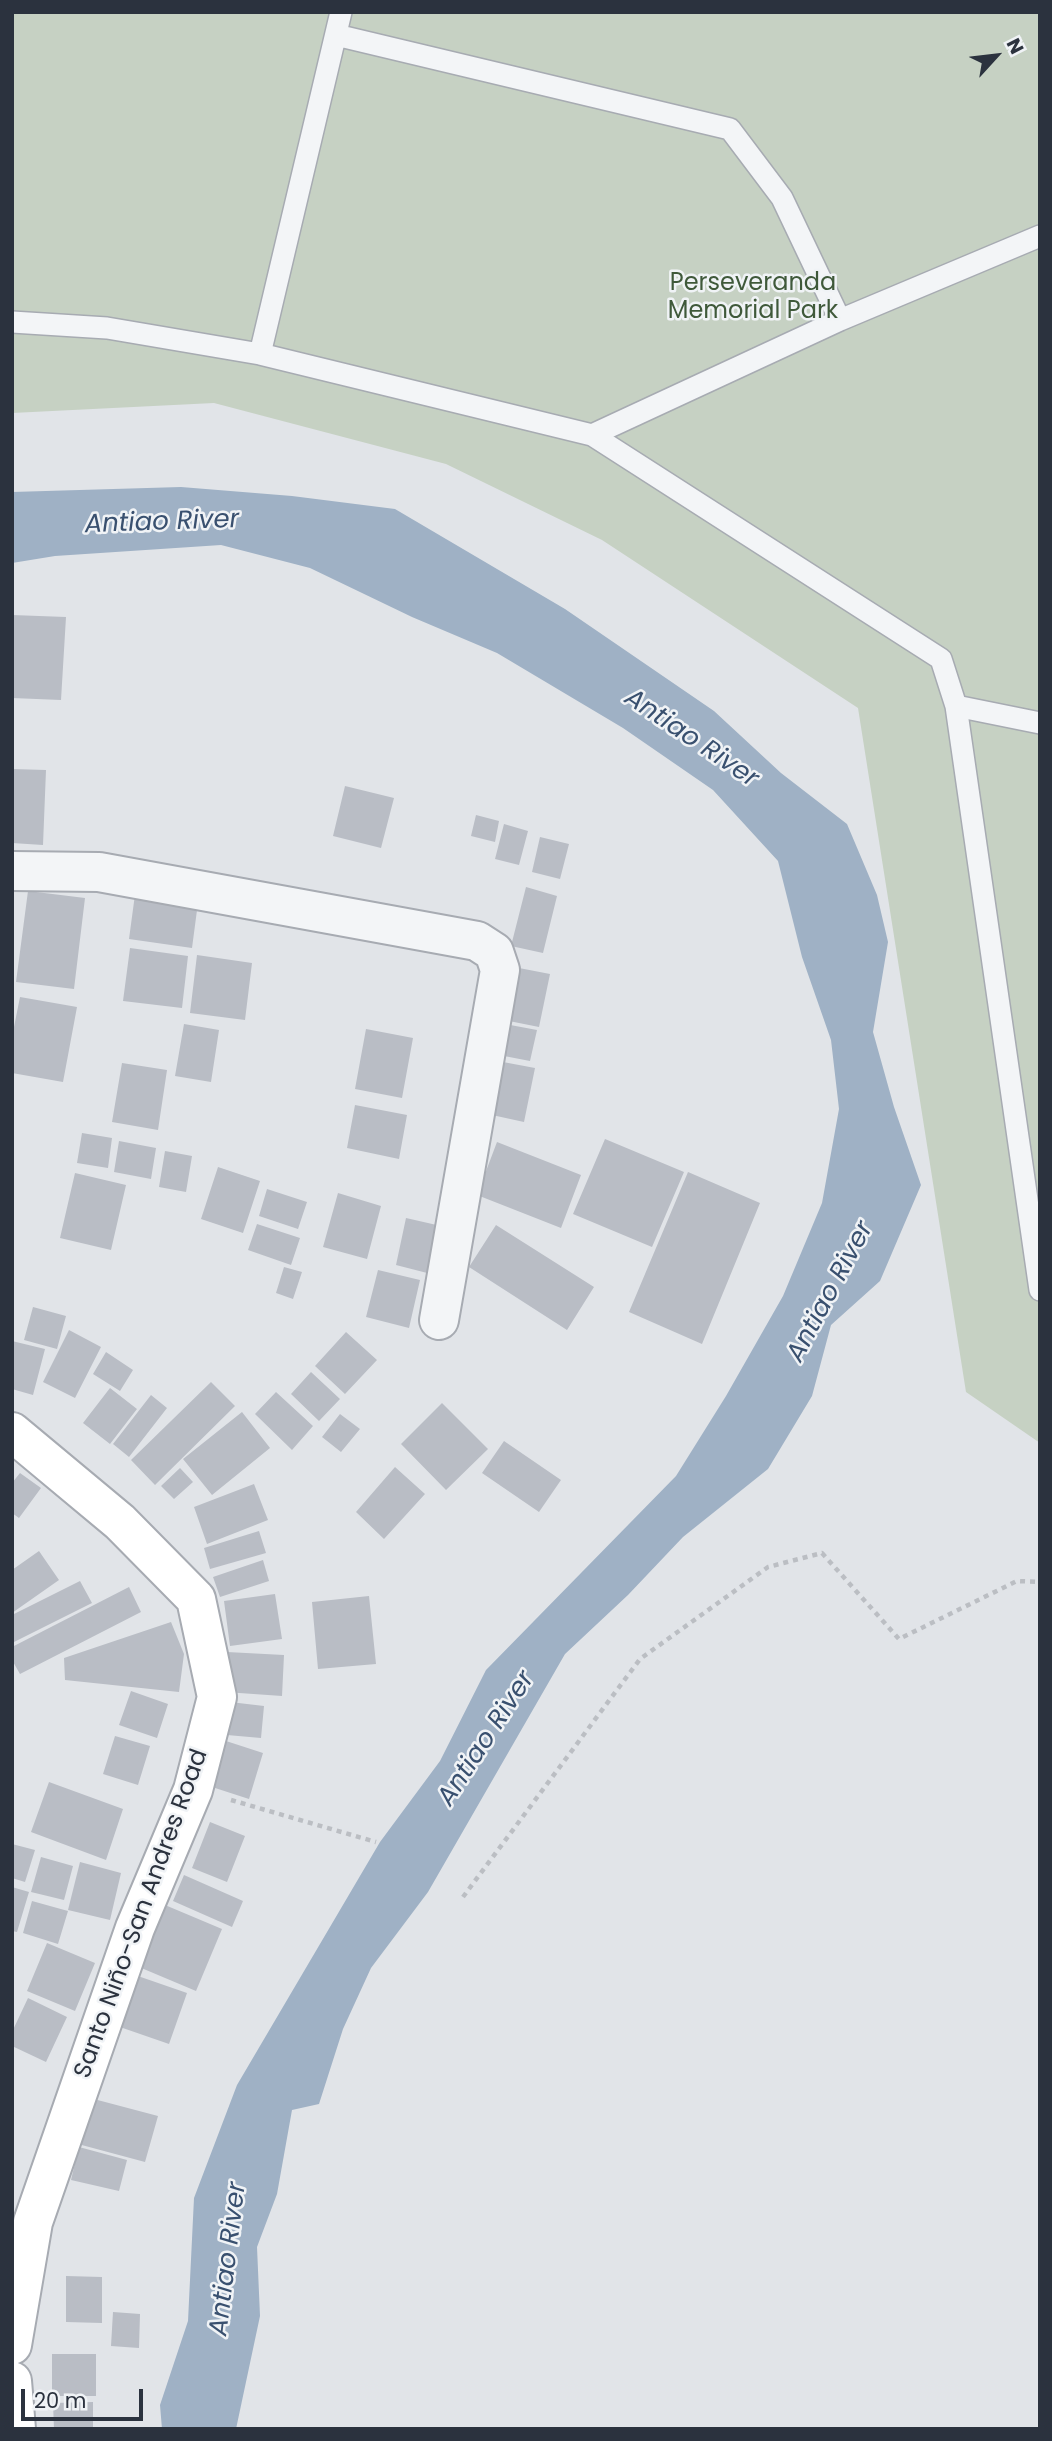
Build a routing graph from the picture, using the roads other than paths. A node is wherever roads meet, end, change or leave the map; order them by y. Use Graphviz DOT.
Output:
graph roads {
  1 [pos="341,12"];
  2 [pos="337,35"];
  3 [pos="1040,236"];
  4 [pos="840,320"];
  5 [pos="12,321"];
  6 [pos="260,354"];
  7 [pos="592,435"];
  8 [pos="956,706"];
  9 [pos="1040,723"];
  10 [pos="12,871"];
  11 [pos="1040,1290"];
  12 [pos="439,1320"];
  13 [pos="12,1432"];
  14 [pos="12,2345"];
  15 [pos="12,2381"];
  16 [pos="16,2429"];
  1 -- 2 [label="lane"];
  2 -- 4 [label="lane"];
  2 -- 6 [label="lane"];
  3 -- 4 [label="lane"];
  4 -- 7 [label="lane"];
  5 -- 6 [label="lane"];
  6 -- 7 [label="lane"];
  7 -- 8 [label="lane"];
  8 -- 9 [label="lane"];
  8 -- 11 [label="lane"];
  10 -- 12 [label="street"];
  13 -- 14 [label="street, Santo Niño-San Andres Road"];
  15 -- 16 [label="street"];
}
